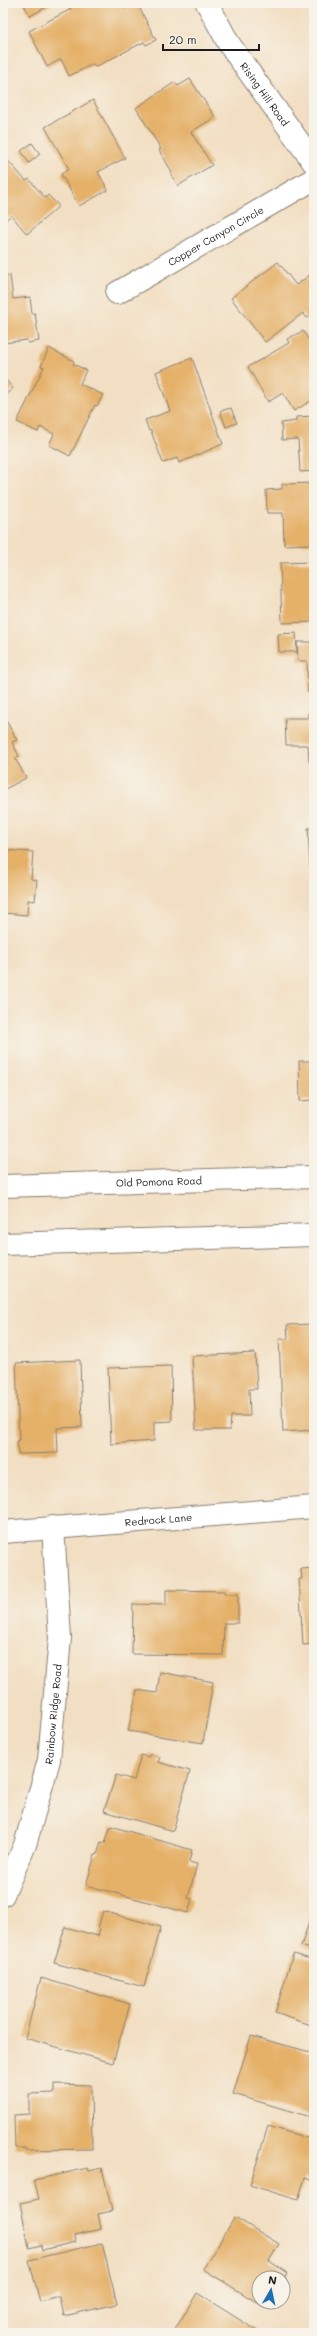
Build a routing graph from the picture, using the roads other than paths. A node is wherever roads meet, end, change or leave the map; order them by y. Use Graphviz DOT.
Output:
graph roads {
  1 [pos="207,3"];
  2 [pos="314,163"];
  3 [pos="314,178"];
  4 [pos="118,293"];
  5 [pos="314,1177"];
  6 [pos="3,1186"];
  7 [pos="314,1235"];
  8 [pos="3,1244"];
  9 [pos="314,1507"];
  10 [pos="53,1527"];
  11 [pos="3,1532"];
  12 [pos="3,1894"];
  1 -- 2 [label="street, Rising Hill Road"];
  3 -- 4 [label="street, Copper Canyon Circle"];
  5 -- 6 [label="street, Old Pomona Road"];
  7 -- 8 [label="street"];
  9 -- 10 [label="street, Redrock Lane"];
  10 -- 11 [label="street, Redrock Lane"];
  10 -- 12 [label="street, Rainbow Ridge Road"];
}
